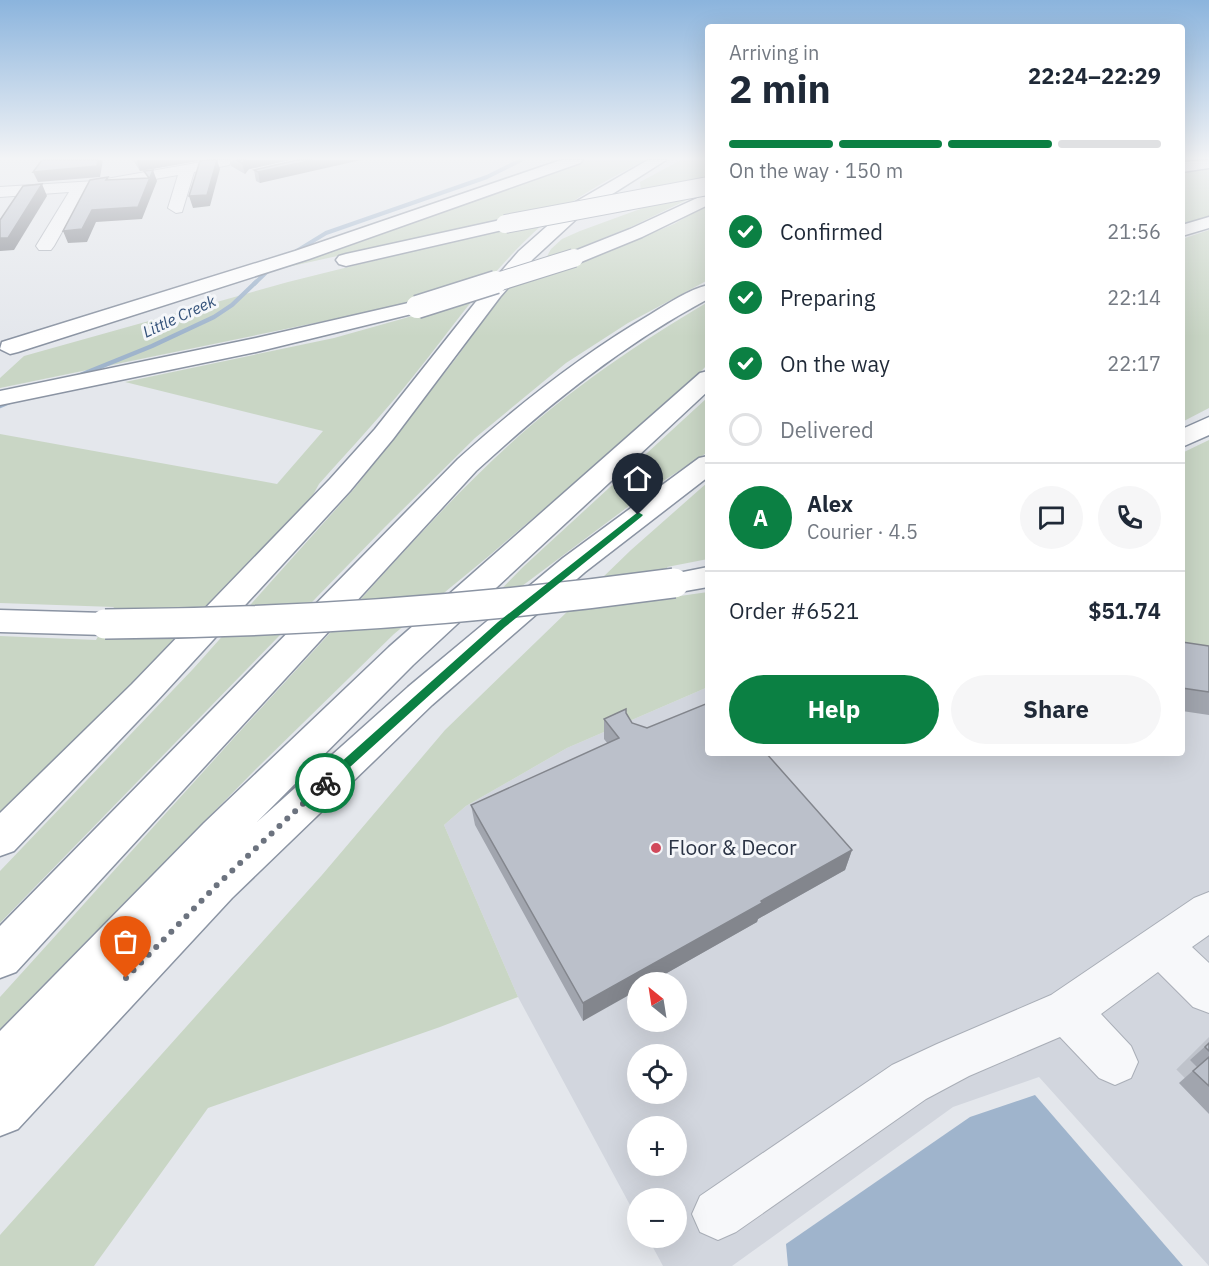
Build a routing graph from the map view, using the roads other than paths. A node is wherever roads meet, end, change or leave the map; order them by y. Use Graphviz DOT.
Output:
graph roads {
  1 [pos="61,219"];
  2 [pos="404,219"];
  3 [pos="531,219"];
  4 [pos="566,219"];
  5 [pos="666,219"];
  6 [pos="1209,222"];
  7 [pos="1185,230"];
  8 [pos="45,246"];
  9 [pos="705,293"];
  10 [pos="5,348"];
  11 [pos="705,381"];
  12 [pos="0,398"];
  13 [pos="1209,425"];
  14 [pos="1185,437"];
  15 [pos="705,466"];
  16 [pos="705,578"];
  17 [pos="0,621"];
  18 [pos="0,839"];
  19 [pos="1209,912"];
  20 [pos="1160,946"];
  21 [pos="0,957"];
  22 [pos="1209,993"];
  23 [pos="1067,1011"];
  24 [pos="1115,1062"];
  25 [pos="0,1067"];
  26 [pos="0,1111"];
  27 [pos="718,1214"];
  1 -- 8 [label="lane"];
  2 -- 10 [label="highway"];
  3 -- 10 [label="highway, bridge"];
  4 -- 18 [label="highway"];
  5 -- 12 [label="highway, bridge"];
  6 -- 7 [label="highway"];
  9 -- 21 [label="highway"];
  11 -- 25 [label="highway"];
  13 -- 14 [label="highway"];
  15 -- 26 [label="highway"];
  16 -- 17 [label="highway, bridge"];
  19 -- 20 [label="lane"];
  20 -- 22 [label="lane"];
  20 -- 23 [label="lane"];
  23 -- 24 [label="lane"];
  23 -- 27 [label="lane"];
}
